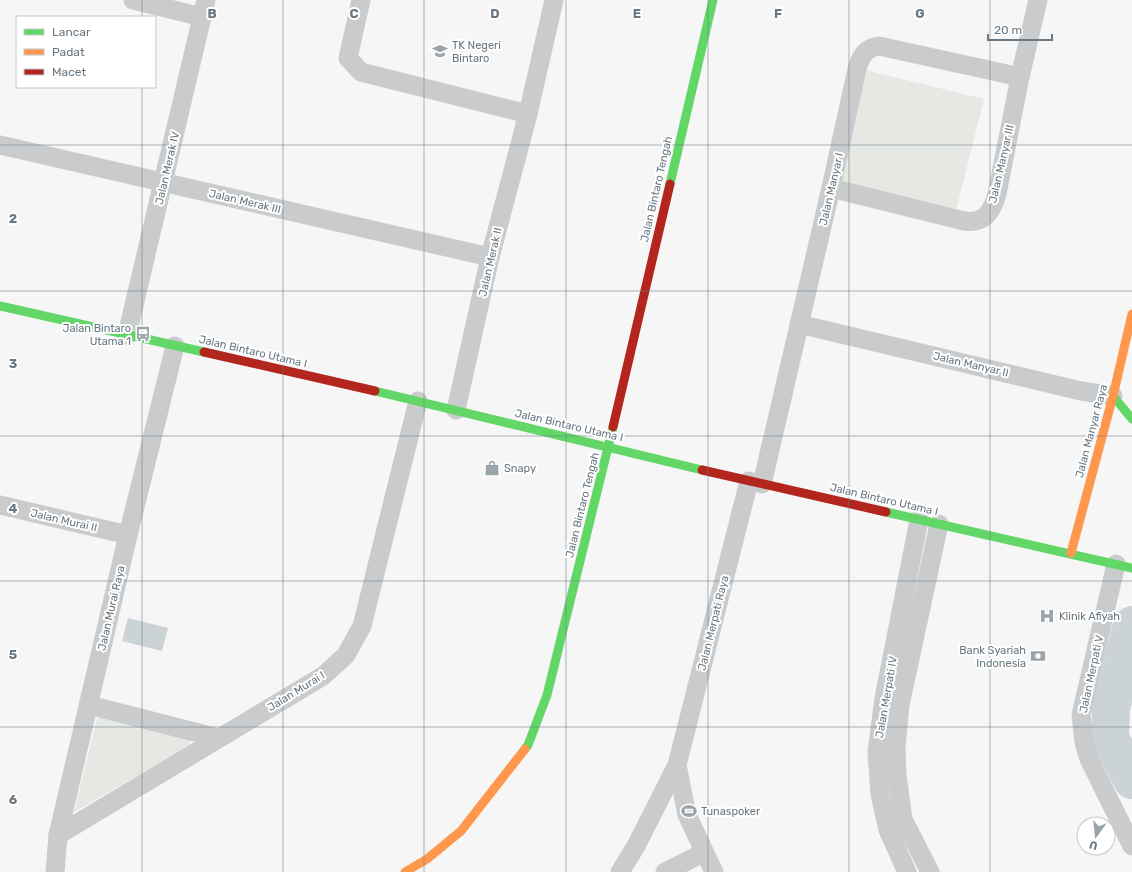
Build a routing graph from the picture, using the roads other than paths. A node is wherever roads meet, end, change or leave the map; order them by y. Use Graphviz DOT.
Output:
graph roads {
  1 [pos="361,0"];
  2 [pos="554,0"];
  3 [pos="713,0"];
  4 [pos="1038,0"];
  5 [pos="142,1"];
  6 [pos="204,8"];
  7 [pos="1020,77"];
  8 [pos="528,114"];
  9 [pos="0,145"];
  10 [pos="164,182"];
  11 [pos="831,188"];
  12 [pos="490,257"];
  13 [pos="0,306"];
  14 [pos="1132,314"];
  15 [pos="799,324"];
  16 [pos="127,335"];
  17 [pos="175,346"];
  18 [pos="1113,396"];
  19 [pos="418,401"];
  20 [pos="456,410"];
  21 [pos="1132,419"];
  22 [pos="608,446"];
  23 [pos="756,482"];
  24 [pos="0,505"];
  25 [pos="919,520"];
  26 [pos="940,524"];
  27 [pos="128,535"];
  28 [pos="1072,553"];
  29 [pos="1123,566"];
  30 [pos="89,705"];
  31 [pos="218,738"];
  32 [pos="676,765"];
  33 [pos="888,777"];
  34 [pos="58,835"];
  35 [pos="1132,846"];
  36 [pos="703,852"];
  37 [pos="55,872"];
  38 [pos="405,872"];
  39 [pos="620,872"];
  40 [pos="665,872"];
  41 [pos="714,872"];
  42 [pos="907,872"];
  43 [pos="930,872"];
  1 -- 8 [label="street"];
  2 -- 8 [label="street, Jalan Merak II"];
  3 -- 22 [label="street, Jalan Bintaro Tengah"];
  4 -- 7 [label="street, Jalan Manyar III"];
  5 -- 6 [label="street"];
  6 -- 10 [label="street, Jalan Merak IV"];
  7 -- 11 [label="street, Jalan Manyar I"];
  7 -- 11 [label="street, Jalan Manyar III"];
  8 -- 12 [label="street, Jalan Merak II"];
  9 -- 10 [label="street, Jalan Merak III"];
  10 -- 12 [label="street, Jalan Merak III"];
  10 -- 16 [label="street, Jalan Merak IV"];
  11 -- 15 [label="street, Jalan Manyar I"];
  12 -- 20 [label="street, Jalan Merak II"];
  13 -- 16 [label="street, Jalan Bintaro Utama I"];
  14 -- 18 [label="street, Jalan Manyar Raya"];
  15 -- 18 [label="street, Jalan Manyar II"];
  15 -- 23 [label="street, Jalan Manyar I"];
  16 -- 17 [label="street, Jalan Bintaro Utama I"];
  17 -- 19 [label="street, Jalan Bintaro Utama I"];
  17 -- 27 [label="street, Jalan Murai Raya"];
  18 -- 21 [label="street"];
  18 -- 28 [label="street, Jalan Manyar Raya"];
  19 -- 20 [label="street, Jalan Bintaro Utama I"];
  19 -- 31 [label="street, Jalan Murai I"];
  20 -- 22 [label="street, Jalan Bintaro Utama I"];
  22 -- 23 [label="street, Jalan Bintaro Utama I"];
  22 -- 38 [label="street, Jalan Bintaro Tengah"];
  23 -- 25 [label="street, Jalan Bintaro Utama I"];
  23 -- 32 [label="street, Jalan Merpati Raya"];
  24 -- 27 [label="street, Jalan Murai II"];
  25 -- 26 [label="street, Jalan Bintaro Utama I"];
  25 -- 33 [label="street, Jalan Merpati IV"];
  26 -- 28 [label="street, Jalan Bintaro Utama I"];
  26 -- 33 [label="street, Jalan Merpati IV"];
  27 -- 30 [label="street, Jalan Murai Raya"];
  28 -- 29 [label="street, Jalan Bintaro Utama I"];
  29 -- 35 [label="street, Jalan Merpati V"];
  30 -- 31 [label="street"];
  30 -- 34 [label="street, Jalan Murai Raya"];
  31 -- 34 [label="street, Jalan Murai I"];
  32 -- 36 [label="street, Jalan Merpati Raya"];
  32 -- 39 [label="street, Jalan Merpati Raya"];
  33 -- 42 [label="street, Jalan Merpati IV"];
  33 -- 43 [label="street, Jalan Merpati IV"];
  34 -- 37 [label="street, Jalan Murai Raya"];
  36 -- 40 [label="street"];
  36 -- 41 [label="street, Jalan Merpati Raya"];
}
